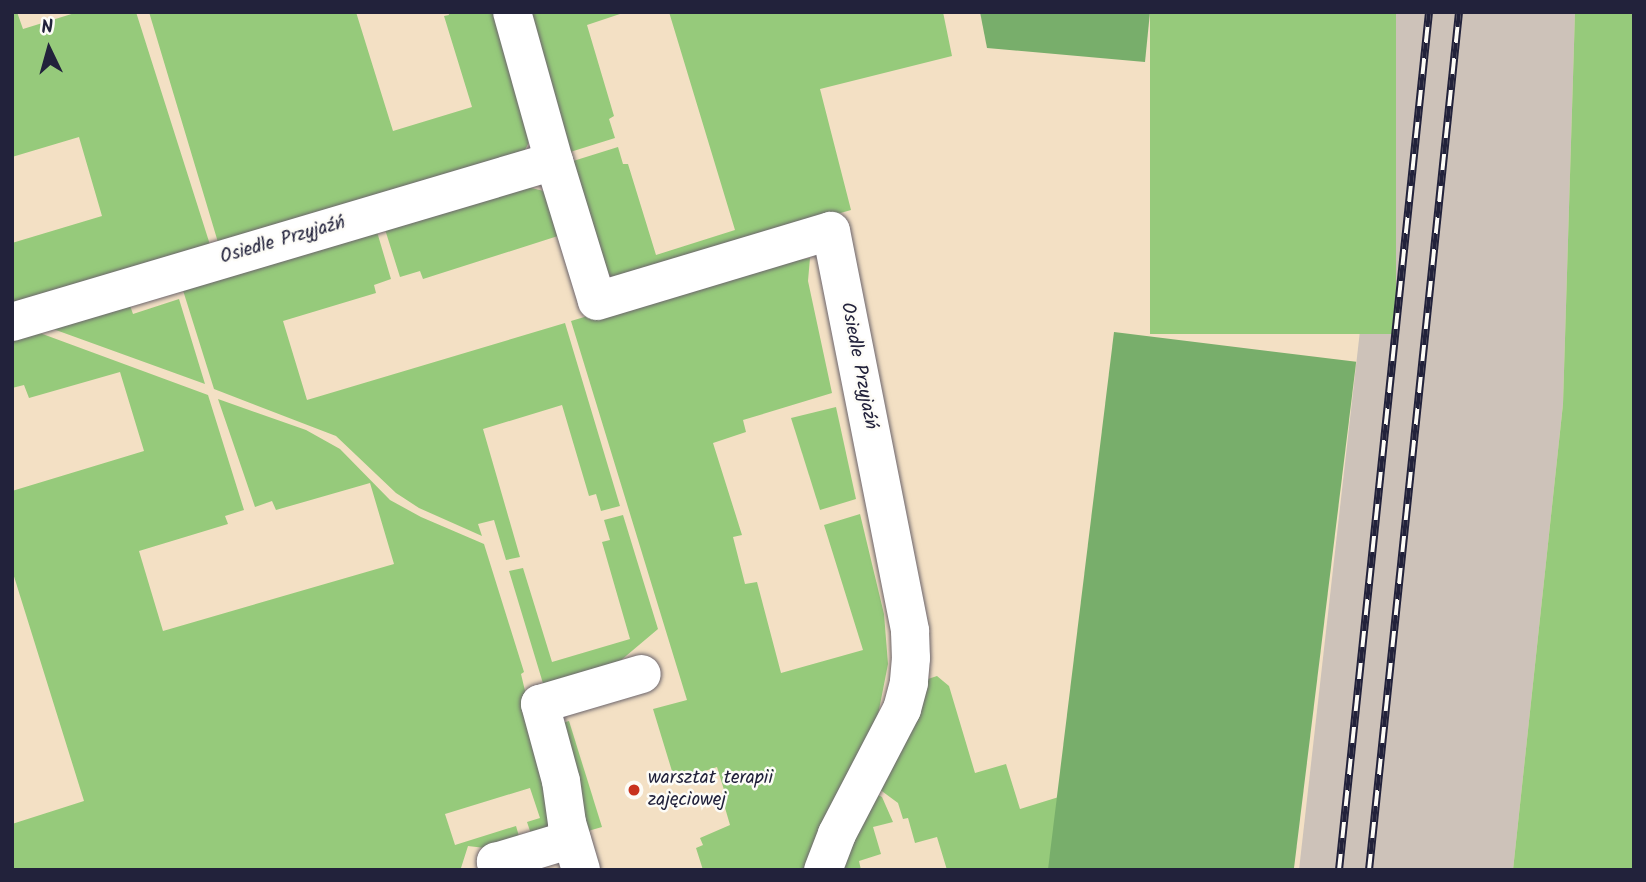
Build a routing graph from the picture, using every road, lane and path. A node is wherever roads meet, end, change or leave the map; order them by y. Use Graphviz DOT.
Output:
graph roads {
  1 [pos="512,12"];
  2 [pos="554,161"];
  3 [pos="12,321"];
  4 [pos="642,674"];
  5 [pos="576,855"];
  6 [pos="499,870"];
  7 [pos="823,870"];
  1 -- 2 [label="street, Osiedle Przyjaźń"];
  2 -- 3 [label="street, Osiedle Przyjaźń"];
  2 -- 7 [label="street, Osiedle Przyjaźń"];
  4 -- 5 [label="street"];
  5 -- 6 [label="street"];
}
